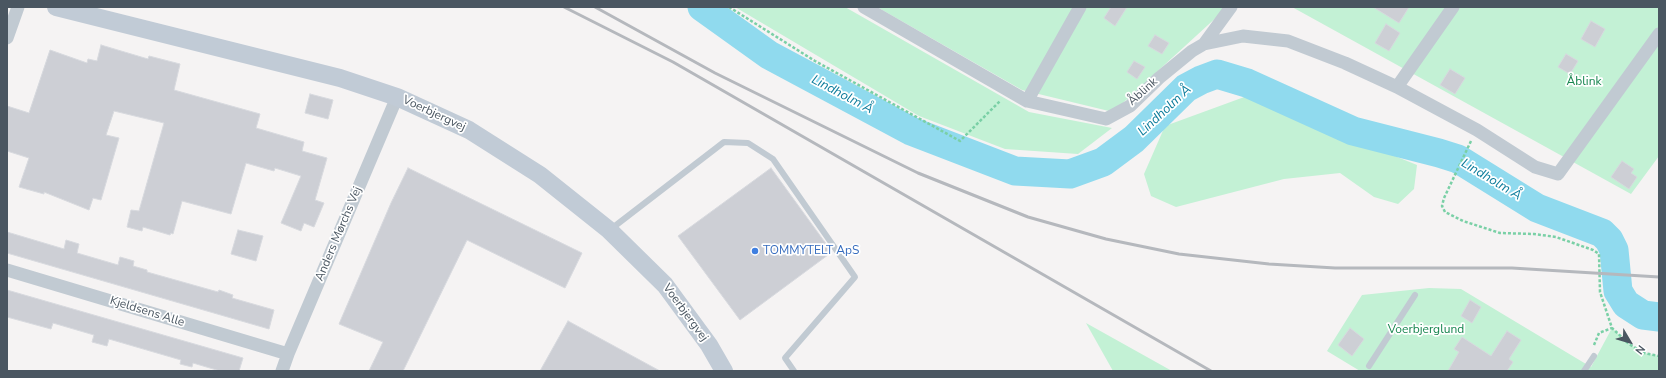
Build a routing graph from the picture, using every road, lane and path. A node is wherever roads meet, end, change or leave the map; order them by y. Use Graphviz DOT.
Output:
graph roads {
  1 [pos="18,7"];
  2 [pos="56,7"];
  3 [pos="729,7"];
  4 [pos="866,7"];
  5 [pos="1080,7"];
  6 [pos="1231,7"];
  7 [pos="1453,7"];
  8 [pos="1659,34"];
  9 [pos="7,38"];
  10 [pos="1204,44"];
  11 [pos="1397,87"];
  12 [pos="1010,91"];
  13 [pos="397,97"];
  14 [pos="1027,101"];
  15 [pos="1470,144"];
  16 [pos="609,230"];
  17 [pos="7,270"];
  18 [pos="1415,295"];
  19 [pos="1612,328"];
  20 [pos="288,354"];
  21 [pos="1594,356"];
  22 [pos="1659,356"];
  23 [pos="1369,366"];
  24 [pos="282,371"];
  25 [pos="724,371"];
  26 [pos="794,371"];
  27 [pos="1584,371"];
  1 -- 9 [label="street"];
  2 -- 13 [label="street, Voerbjergvej"];
  3 -- 12 [label="path"];
  4 -- 12 [label="street, Åblink"];
  5 -- 14 [label="street"];
  6 -- 10 [label="street, Åblink"];
  7 -- 11 [label="street"];
  8 -- 11 [label="street, Åblink"];
  10 -- 11 [label="street, Åblink"];
  10 -- 14 [label="street, Åblink"];
  12 -- 14 [label="street, Åblink"];
  13 -- 16 [label="street, Voerbjergvej"];
  13 -- 20 [label="street, Anders Mørchs Vej"];
  15 -- 19 [label="path"];
  16 -- 25 [label="street, Voerbjergvej"];
  16 -- 26 [label="lane"];
  17 -- 20 [label="street, Kjeldsens Alle"];
  18 -- 23 [label="lane"];
  19 -- 21 [label="path"];
  19 -- 22 [label="path"];
  20 -- 24 [label="street, Anders Mørchs Vej"];
  21 -- 27 [label="lane"];
}
